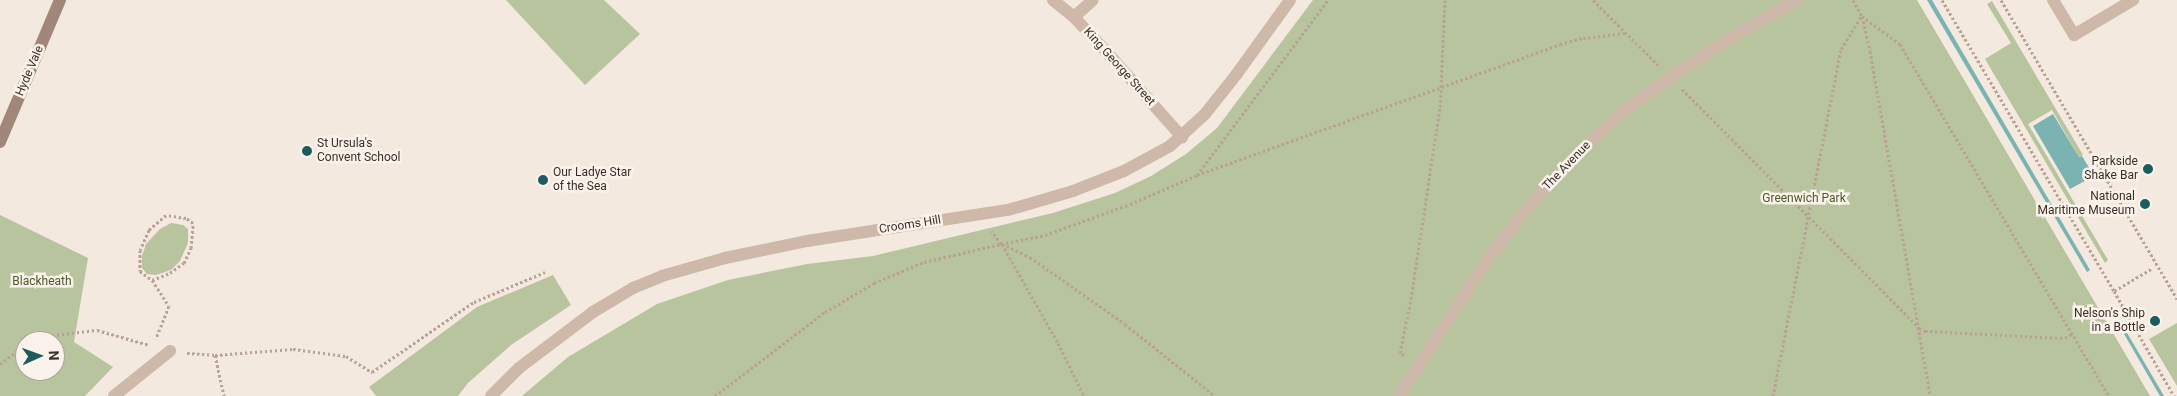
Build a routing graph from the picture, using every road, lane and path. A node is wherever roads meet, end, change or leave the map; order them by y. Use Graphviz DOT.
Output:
graph roads {
  1 [pos="60,0"];
  2 [pos="1053,0"];
  3 [pos="1093,0"];
  4 [pos="1445,0"];
  5 [pos="1593,0"];
  6 [pos="1797,0"];
  7 [pos="1853,0"];
  8 [pos="1942,0"];
  9 [pos="2001,0"];
  10 [pos="2054,0"];
  11 [pos="2133,0"];
  12 [pos="1289,1"];
  13 [pos="1862,16"];
  14 [pos="1074,17"];
  15 [pos="1627,33"];
  16 [pos="1670,77"];
  17 [pos="1442,85"];
  18 [pos="1182,137"];
  19 [pos="0,142"];
  20 [pos="1197,175"];
  21 [pos="1808,217"];
  22 [pos="989,226"];
  23 [pos="1001,244"];
  24 [pos="2151,269"];
  25 [pos="545,272"];
  26 [pos="152,280"];
  27 [pos="2114,291"];
  28 [pos="2177,300"];
  29 [pos="1919,328"];
  30 [pos="65,333"];
  31 [pos="2072,334"];
  32 [pos="170,351"];
  33 [pos="15,353"];
  34 [pos="215,355"];
  35 [pos="1404,356"];
  36 [pos="0,364"];
  37 [pos="114,396"];
  38 [pos="224,396"];
  39 [pos="491,396"];
  40 [pos="715,396"];
  41 [pos="1084,396"];
  42 [pos="1215,396"];
  43 [pos="1399,396"];
  44 [pos="1773,396"];
  45 [pos="1930,396"];
  46 [pos="2109,396"];
  47 [pos="2174,396"];
  1 -- 19 [label="main road, Hyde Vale"];
  2 -- 14 [label="street, King George Street"];
  3 -- 14 [label="street"];
  4 -- 17 [label="path"];
  5 -- 15 [label="path"];
  6 -- 16 [label="street, The Avenue"];
  7 -- 13 [label="path"];
  8 -- 27 [label="path"];
  9 -- 28 [label="path"];
  10 -- 11 [label="street"];
  12 -- 18 [label="street, Crooms Hill"];
  13 -- 21 [label="path"];
  13 -- 29 [label="path"];
  13 -- 31 [label="path"];
  14 -- 18 [label="street, King George Street"];
  15 -- 16 [label="path"];
  15 -- 17 [label="path"];
  16 -- 21 [label="path"];
  16 -- 43 [label="street, The Avenue"];
  17 -- 20 [label="path"];
  17 -- 35 [label="path"];
  18 -- 39 [label="street, Crooms Hill"];
  21 -- 29 [label="path"];
  21 -- 44 [label="path"];
  22 -- 23 [label="path"];
  23 -- 40 [label="path"];
  23 -- 41 [label="path"];
  23 -- 42 [label="path"];
  24 -- 27 [label="path"];
  25 -- 34 [label="path"];
  26 -- 26 [label="path"];
  26 -- 30 [label="path"];
  27 -- 47 [label="path"];
  29 -- 31 [label="path"];
  29 -- 45 [label="path"];
  31 -- 46 [label="path"];
  32 -- 34 [label="path"];
  32 -- 37 [label="street"];
  33 -- 36 [label="path"];
  34 -- 38 [label="path"];
}
